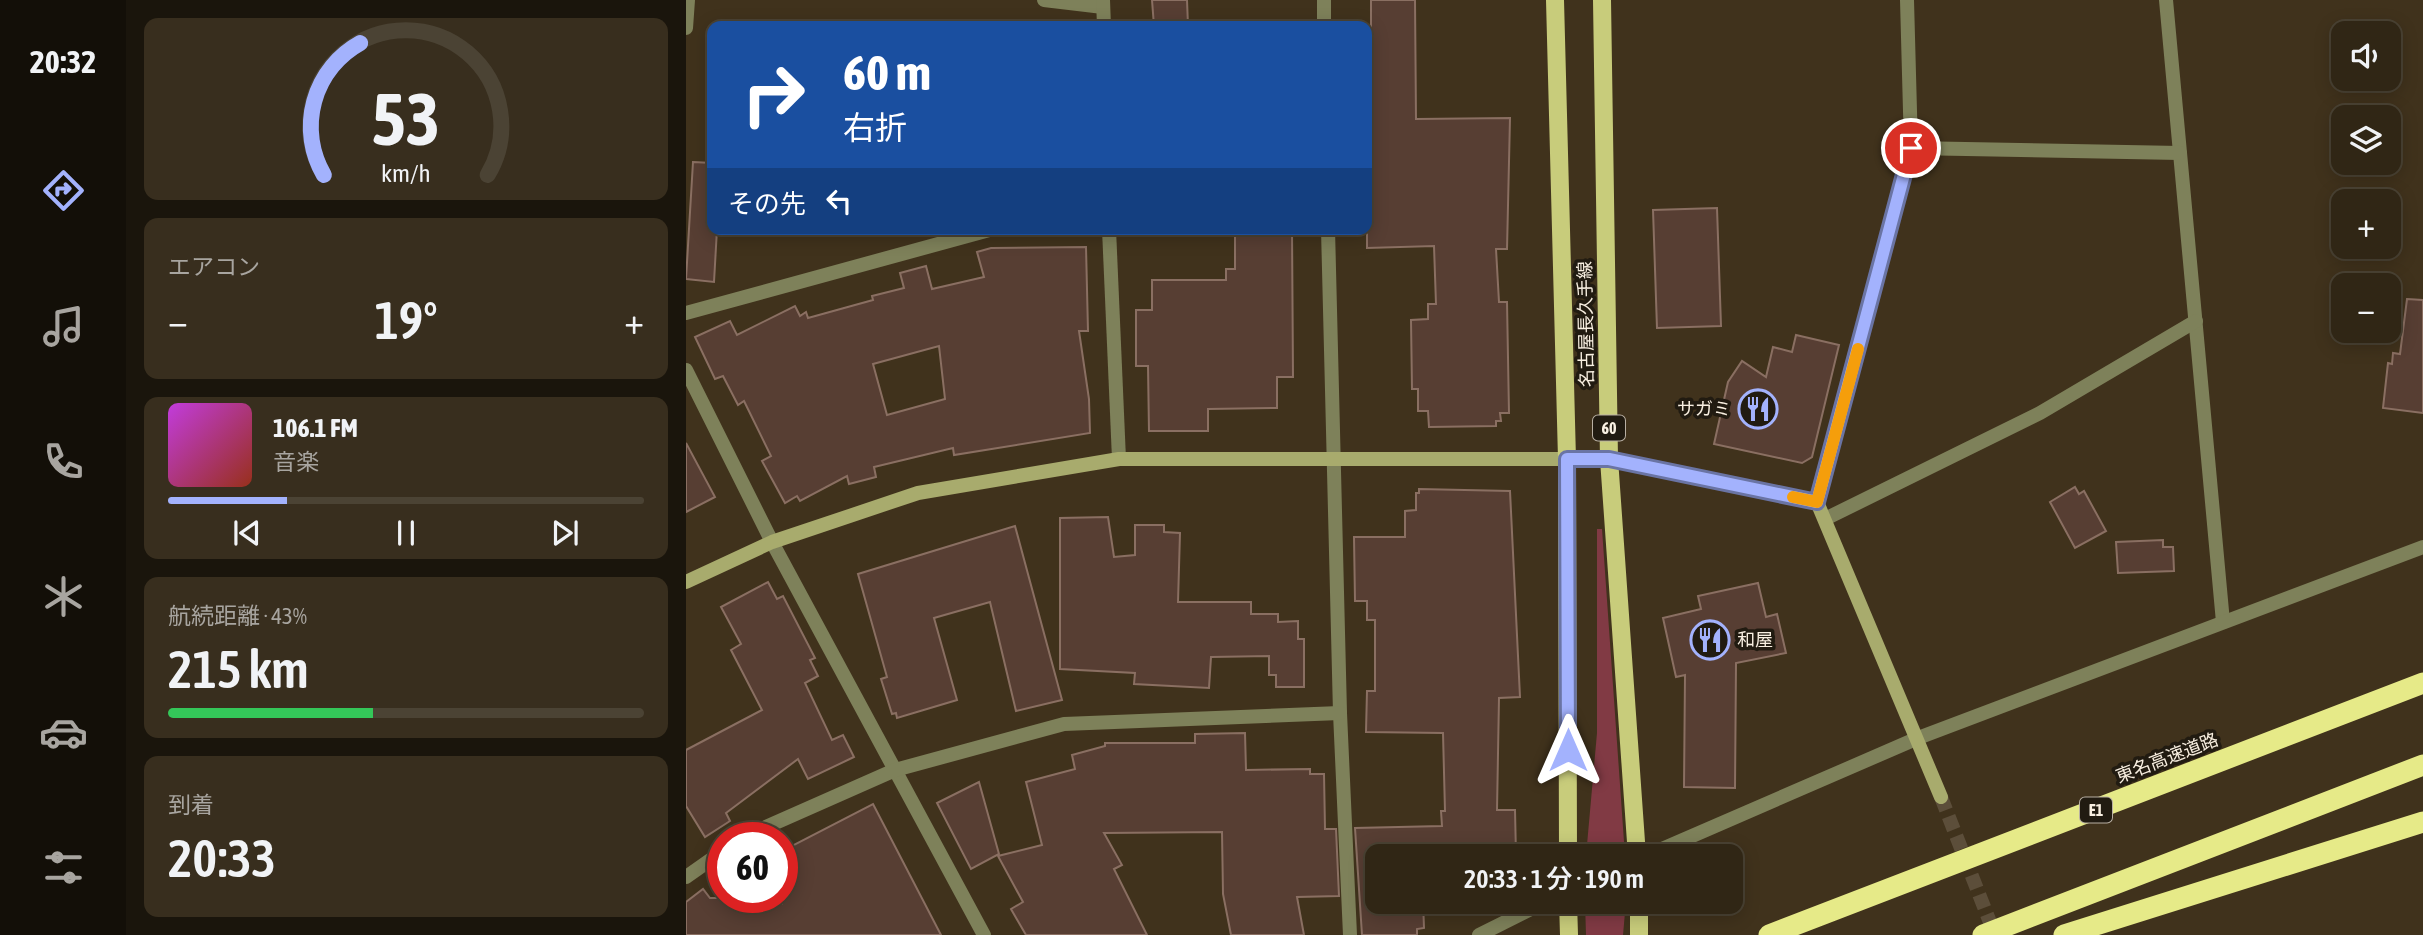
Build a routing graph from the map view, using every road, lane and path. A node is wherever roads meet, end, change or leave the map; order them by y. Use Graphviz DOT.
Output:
graph roads {
  1 [pos="688,0"];
  2 [pos="1044,0"];
  3 [pos="1324,0"];
  4 [pos="1555,0"];
  5 [pos="1602,0"];
  6 [pos="1907,0"];
  7 [pos="2166,0"];
  8 [pos="1103,3"];
  9 [pos="1104,21"];
  10 [pos="1324,21"];
  11 [pos="686,28"];
  12 [pos="1911,148"];
  13 [pos="2180,153"];
  14 [pos="971,235"];
  15 [pos="1109,235"];
  16 [pos="1328,235"];
  17 [pos="686,313"];
  18 [pos="2196,321"];
  19 [pos="686,370"];
  20 [pos="1119,459"];
  21 [pos="1332,459"];
  22 [pos="1567,459"];
  23 [pos="1609,459"];
  24 [pos="1817,502"];
  25 [pos="1825,519"];
  26 [pos="772,542"];
  27 [pos="2423,547"];
  28 [pos="686,582"];
  29 [pos="2223,622"];
  30 [pos="2423,682"];
  31 [pos="1340,713"];
  32 [pos="1918,738"];
  33 [pos="2423,765"];
  34 [pos="895,770"];
  35 [pos="1941,797"];
  36 [pos="777,822"];
  37 [pos="2423,822"];
  38 [pos="1568,844"];
  39 [pos="1636,844"];
  40 [pos="1674,844"];
  41 [pos="707,862"];
  42 [pos="686,877"];
  43 [pos="1521,914"];
  44 [pos="1568,914"];
  45 [pos="1639,914"];
  46 [pos="984,935"];
  47 [pos="1350,935"];
  48 [pos="1479,935"];
  49 [pos="1569,935"];
  50 [pos="1640,935"];
  51 [pos="1769,935"];
  52 [pos="1983,935"];
  53 [pos="2064,935"];
  1 -- 11 [label="street"];
  2 -- 8 [label="street"];
  3 -- 10 [label="street"];
  4 -- 22 [label="main road, 名古屋長久手線"];
  5 -- 23 [label="main road, 名古屋長久手線 / 60"];
  6 -- 12 [label="street"];
  7 -- 13 [label="street"];
  8 -- 9 [label="street"];
  12 -- 13 [label="street"];
  12 -- 24 [label="street"];
  13 -- 18 [label="street"];
  14 -- 17 [label="street"];
  15 -- 20 [label="street"];
  16 -- 21 [label="street"];
  18 -- 25 [label="street"];
  18 -- 29 [label="street"];
  19 -- 26 [label="street"];
  20 -- 21 [label="street"];
  20 -- 26 [label="street"];
  21 -- 22 [label="street"];
  21 -- 31 [label="street"];
  22 -- 23 [label="street"];
  22 -- 38 [label="main road, 名古屋長久手線"];
  23 -- 24 [label="street"];
  23 -- 39 [label="main road, 名古屋長久手線 / 60"];
  24 -- 25 [label="street"];
  25 -- 32 [label="street"];
  26 -- 28 [label="street"];
  26 -- 34 [label="street"];
  27 -- 29 [label="street"];
  29 -- 32 [label="street"];
  30 -- 51 [label="highway, 東名高速道路 / E1"];
  31 -- 34 [label="street"];
  31 -- 47 [label="street"];
  32 -- 35 [label="street"];
  32 -- 40 [label="street"];
  33 -- 52 [label="highway"];
  34 -- 36 [label="street"];
  34 -- 46 [label="street"];
  37 -- 53 [label="highway"];
  41 -- 42 [label="street"];
  43 -- 48 [label="street"];
  44 -- 49 [label="main road"];
  45 -- 50 [label="main road"];
}
